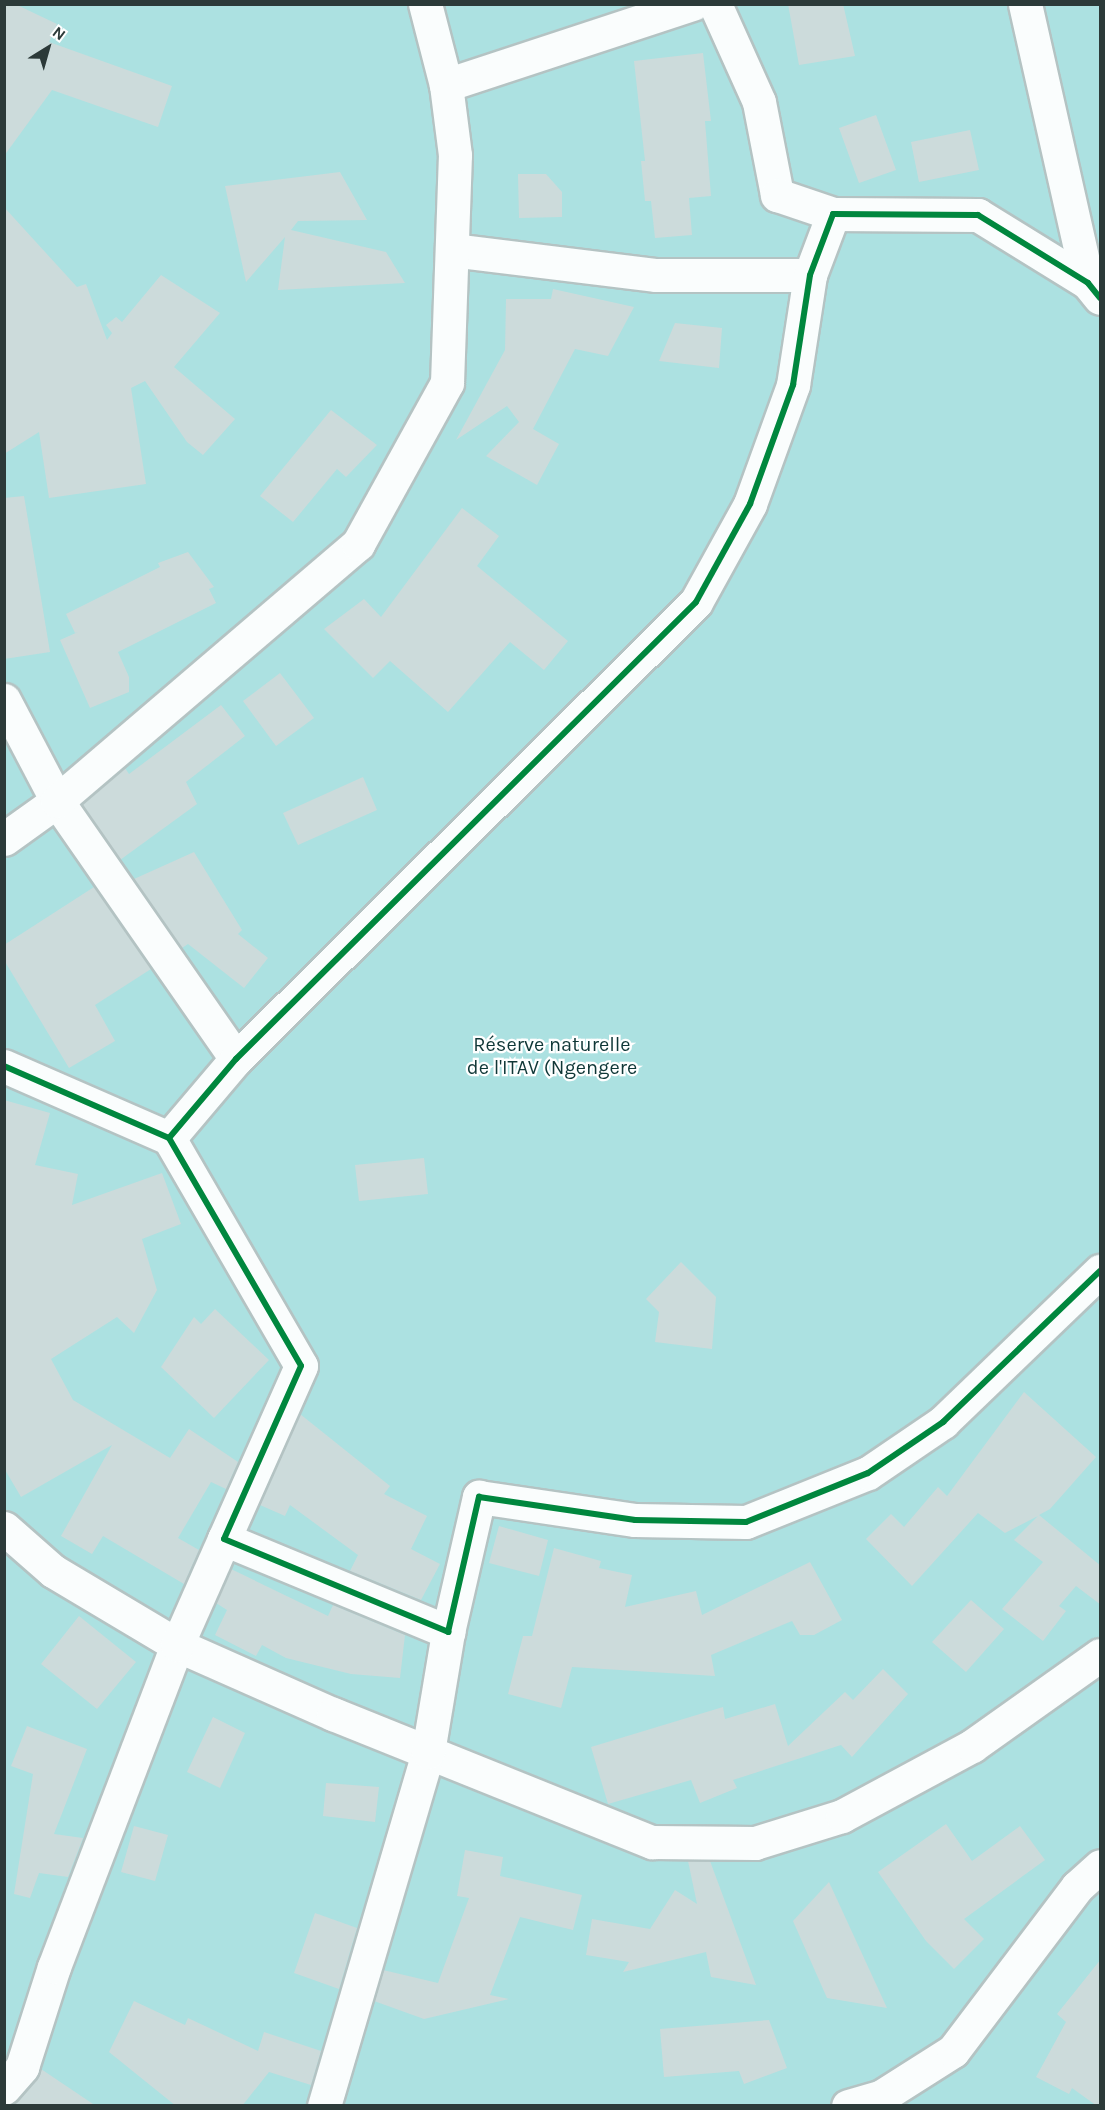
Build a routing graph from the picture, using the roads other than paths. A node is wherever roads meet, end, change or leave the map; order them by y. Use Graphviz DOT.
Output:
graph roads {
  1 [pos="425,4"];
  2 [pos="693,4"];
  3 [pos="715,4"];
  4 [pos="1027,5"];
  5 [pos="447,85"];
  6 [pos="833,214"];
  7 [pos="452,250"];
  8 [pos="810,274"];
  9 [pos="1094,290"];
  10 [pos="4,700"];
  11 [pos="57,801"];
  12 [pos="4,840"];
  13 [pos="236,1059"];
  14 [pos="4,1066"];
  15 [pos="169,1138"];
  16 [pos="1101,1271"];
  17 [pos="4,1528"];
  18 [pos="224,1539"];
  19 [pos="448,1632"];
  20 [pos="177,1645"];
  21 [pos="1101,1654"];
  22 [pos="428,1752"];
  23 [pos="1101,1866"];
  24 [pos="4,2088"];
  25 [pos="324,2106"];
  26 [pos="848,2106"];
  1 -- 5 [label="street"];
  2 -- 5 [label="street"];
  3 -- 6 [label="street"];
  4 -- 9 [label="street"];
  5 -- 7 [label="street"];
  6 -- 8 [label="street"];
  6 -- 9 [label="street"];
  7 -- 8 [label="street"];
  7 -- 11 [label="street"];
  8 -- 13 [label="street"];
  10 -- 11 [label="street"];
  11 -- 12 [label="street"];
  11 -- 13 [label="street"];
  13 -- 15 [label="street"];
  14 -- 15 [label="street"];
  15 -- 18 [label="street"];
  16 -- 19 [label="street"];
  17 -- 20 [label="street"];
  18 -- 19 [label="street"];
  18 -- 20 [label="street"];
  19 -- 22 [label="street"];
  20 -- 22 [label="street"];
  20 -- 24 [label="street"];
  21 -- 22 [label="street"];
  22 -- 25 [label="street"];
  23 -- 26 [label="street"];
}
